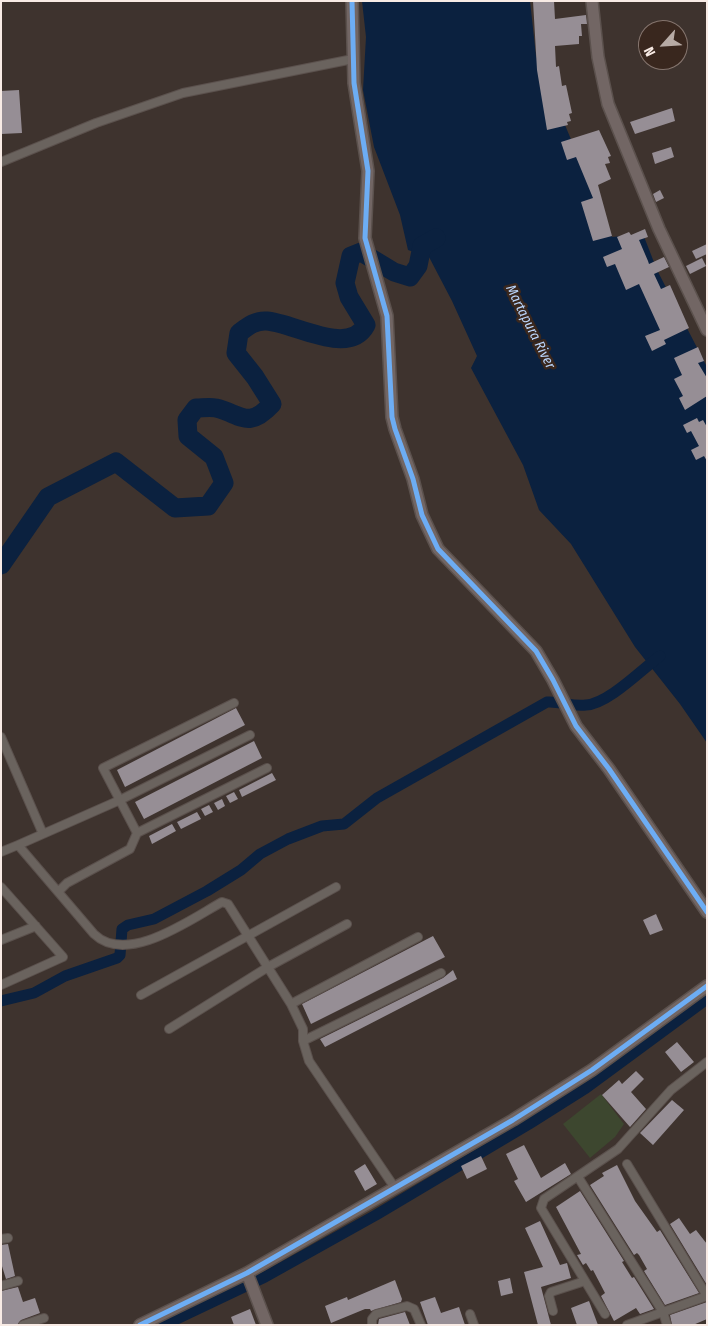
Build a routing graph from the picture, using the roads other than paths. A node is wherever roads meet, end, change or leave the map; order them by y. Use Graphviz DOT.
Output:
graph roads {
  1 [pos="352,1"];
  2 [pos="592,1"];
  3 [pos="353,59"];
  4 [pos="1,162"];
  5 [pos="707,330"];
  6 [pos="234,703"];
  7 [pos="250,734"];
  8 [pos="1,737"];
  9 [pos="267,768"];
  10 [pos="120,800"];
  11 [pos="137,833"];
  12 [pos="43,834"];
  13 [pos="1,842"];
  14 [pos="18,845"];
  15 [pos="3,852"];
  16 [pos="336,887"];
  17 [pos="1,888"];
  18 [pos="59,891"];
  19 [pos="4,896"];
  20 [pos="707,912"];
  21 [pos="347,924"];
  22 [pos="36,926"];
  23 [pos="248,935"];
  24 [pos="418,937"];
  25 [pos="1,940"];
  26 [pos="268,967"];
  27 [pos="441,973"];
  28 [pos="1,985"];
  29 [pos="707,986"];
  30 [pos="141,995"];
  31 [pos="291,1004"];
  32 [pos="169,1030"];
  33 [pos="302,1041"];
  34 [pos="707,1062"];
  35 [pos="627,1164"];
  36 [pos="578,1177"];
  37 [pos="395,1188"];
  38 [pos="248,1276"];
  39 [pos="585,1280"];
  40 [pos="18,1281"];
  41 [pos="1,1286"];
  42 [pos="707,1296"];
  43 [pos="553,1311"];
  44 [pos="663,1312"];
  45 [pos="470,1314"];
  46 [pos="605,1314"];
  47 [pos="44,1318"];
  48 [pos="23,1325"];
  49 [pos="140,1325"];
  50 [pos="267,1325"];
  51 [pos="372,1325"];
  52 [pos="421,1325"];
  53 [pos="474,1325"];
  54 [pos="627,1325"];
  55 [pos="667,1325"];
  1 -- 3 [label="street"];
  2 -- 5 [label="street"];
  3 -- 4 [label="street"];
  3 -- 20 [label="street"];
  6 -- 10 [label="street"];
  7 -- 10 [label="street"];
  8 -- 12 [label="street"];
  9 -- 11 [label="street"];
  10 -- 11 [label="street"];
  10 -- 12 [label="street"];
  11 -- 18 [label="street"];
  12 -- 14 [label="street"];
  13 -- 15 [label="street"];
  14 -- 15 [label="street"];
  14 -- 18 [label="street"];
  16 -- 23 [label="street"];
  17 -- 19 [label="street"];
  18 -- 23 [label="street"];
  19 -- 22 [label="street"];
  21 -- 26 [label="street"];
  22 -- 25 [label="street"];
  22 -- 28 [label="street"];
  23 -- 26 [label="street"];
  23 -- 30 [label="street"];
  24 -- 31 [label="street"];
  26 -- 31 [label="street"];
  26 -- 32 [label="street"];
  27 -- 33 [label="street"];
  29 -- 37 [label="street"];
  31 -- 33 [label="street"];
  33 -- 37 [label="street"];
  34 -- 36 [label="street"];
  35 -- 42 [label="street"];
  36 -- 39 [label="street"];
  36 -- 44 [label="street"];
  37 -- 38 [label="street"];
  38 -- 49 [label="street"];
  38 -- 50 [label="street"];
  39 -- 43 [label="street"];
  39 -- 46 [label="street"];
  40 -- 41 [label="street"];
  42 -- 44 [label="street"];
  44 -- 54 [label="street"];
  44 -- 55 [label="street"];
  45 -- 53 [label="street"];
  47 -- 48 [label="street"];
  51 -- 52 [label="street"];
}
